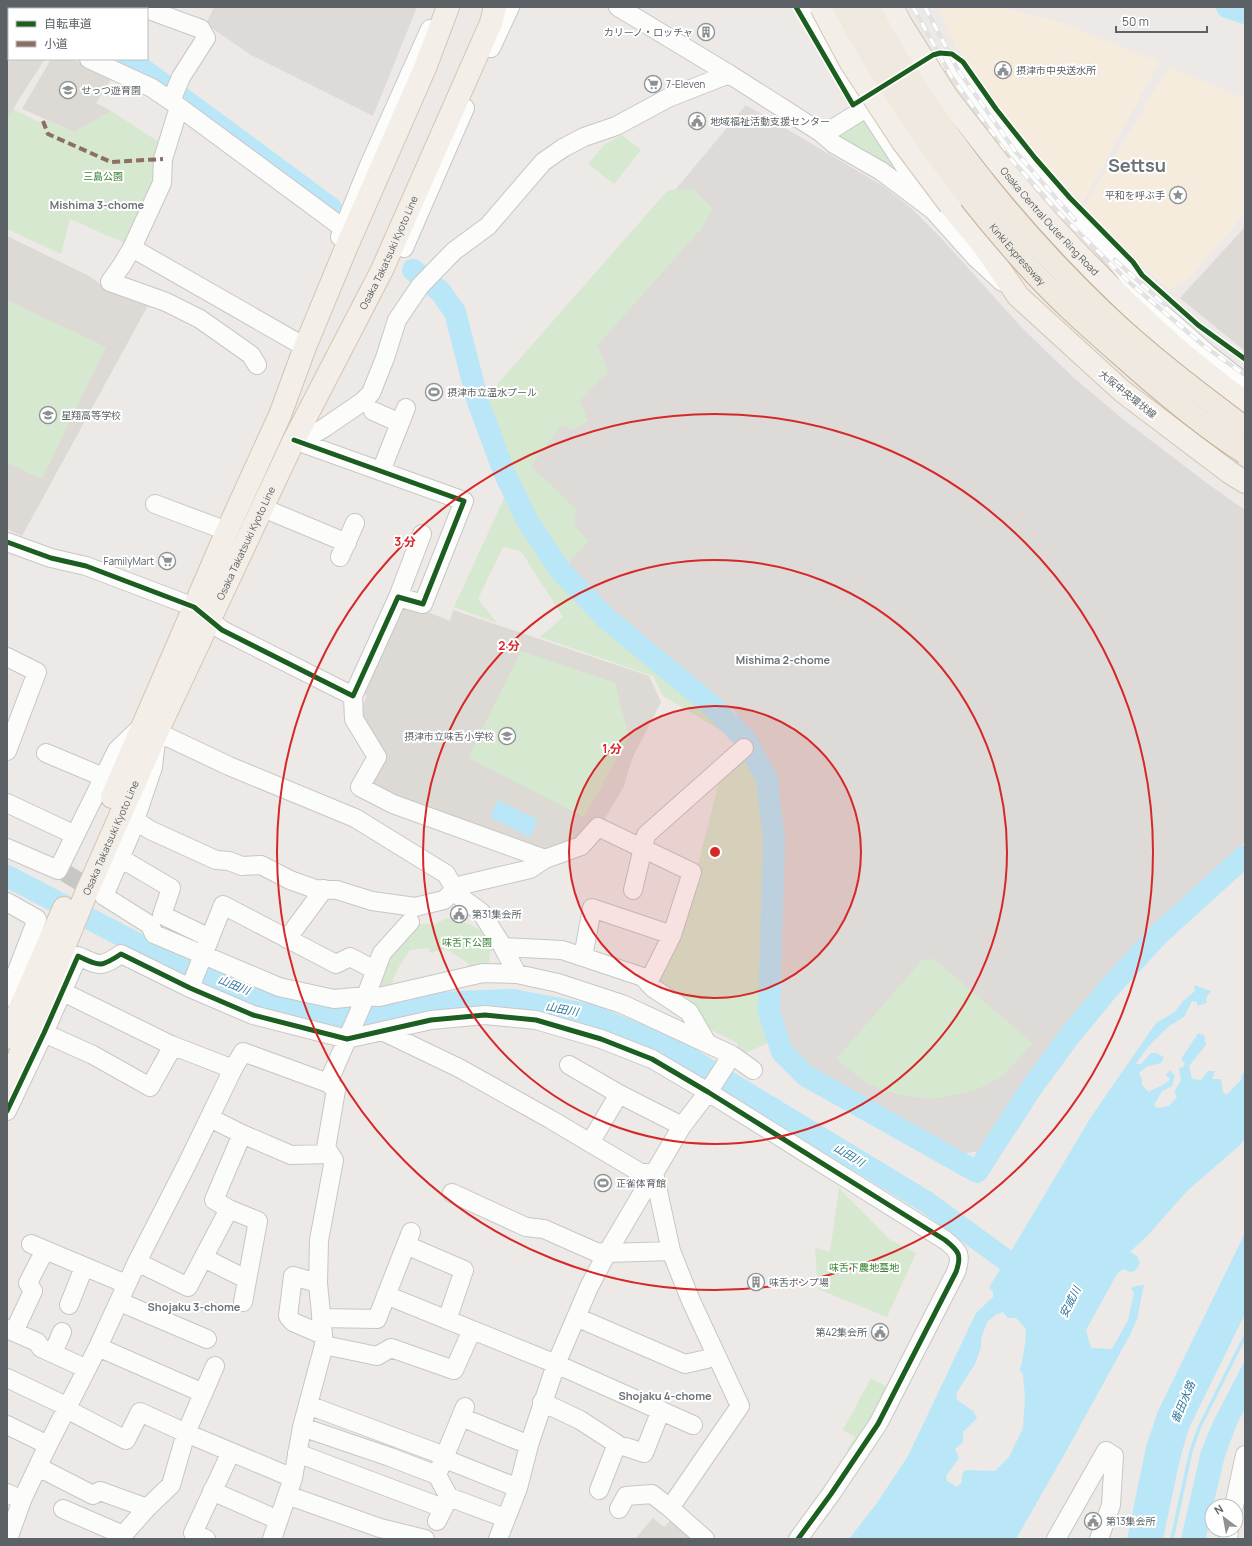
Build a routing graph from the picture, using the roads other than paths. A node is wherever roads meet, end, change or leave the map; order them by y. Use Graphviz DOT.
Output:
graph roads {
  1 [pos="436,7"];
  2 [pos="448,7"];
  3 [pos="495,7"];
  4 [pos="510,7"];
  5 [pos="618,7"];
  6 [pos="806,7"];
  7 [pos="821,7"];
  8 [pos="844,7"];
  9 [pos="868,7"];
  10 [pos="892,7"];
  11 [pos="148,10"];
  12 [pos="94,60"];
  13 [pos="117,65"];
  14 [pos="729,74"];
  15 [pos="175,99"];
  16 [pos="866,108"];
  17 [pos="820,132"];
  18 [pos="942,208"];
  19 [pos="1047,221"];
  20 [pos="343,228"];
  21 [pos="132,248"];
  22 [pos="215,294"];
  23 [pos="1141,296"];
  24 [pos="200,319"];
  25 [pos="305,347"];
  26 [pos="336,362"];
  27 [pos="257,365"];
  28 [pos="1245,383"];
  29 [pos="1245,403"];
  30 [pos="373,411"];
  31 [pos="1245,428"];
  32 [pos="297,441"];
  33 [pos="1245,453"];
  34 [pos="381,471"];
  35 [pos="1240,480"];
  36 [pos="156,504"];
  37 [pos="263,508"];
  38 [pos="356,522"];
  39 [pos="227,531"];
  40 [pos="422,534"];
  41 [pos="7,542"];
  42 [pos="398,598"];
  43 [pos="202,614"];
  44 [pos="7,657"];
  45 [pos="353,696"];
  46 [pos="150,728"];
  47 [pos="744,748"];
  48 [pos="7,751"];
  49 [pos="46,753"];
  50 [pos="103,777"];
  51 [pos="7,803"];
  52 [pos="135,820"];
  53 [pos="76,835"];
  54 [pos="7,848"];
  55 [pos="642,848"];
  56 [pos="120,858"];
  57 [pos="545,858"];
  58 [pos="81,884"];
  59 [pos="324,889"];
  60 [pos="454,890"];
  61 [pos="633,890"];
  62 [pos="7,902"];
  63 [pos="410,922"];
  64 [pos="61,933"];
  65 [pos="672,935"];
  66 [pos="287,938"];
  67 [pos="206,946"];
  68 [pos="503,947"];
  69 [pos="583,957"];
  70 [pos="375,970"];
  71 [pos="517,974"];
  72 [pos="648,983"];
  73 [pos="190,988"];
  74 [pos="8,989"];
  75 [pos="63,992"];
  76 [pos="366,996"];
  77 [pos="382,1031"];
  78 [pos="44,1033"];
  79 [pos="7,1038"];
  80 [pos="347,1039"];
  81 [pos="708,1043"];
  82 [pos="173,1046"];
  83 [pos="732,1055"];
  84 [pos="569,1066"];
  85 [pos="233,1068"];
  86 [pos="753,1070"];
  87 [pos="328,1083"];
  88 [pos="7,1086"];
  89 [pos="708,1092"];
  90 [pos="619,1094"];
  91 [pos="7,1111"];
  92 [pos="210,1118"];
  93 [pos="682,1126"];
  94 [pos="242,1134"];
  95 [pos="590,1143"];
  96 [pos="330,1154"];
  97 [pos="654,1173"];
  98 [pos="452,1193"];
  99 [pos="229,1210"];
  100 [pos="671,1251"];
  101 [pos="607,1253"];
  102 [pos="204,1258"];
  103 [pos="137,1262"];
  104 [pos="84,1266"];
  105 [pos="246,1279"];
  106 [pos="126,1284"];
  107 [pos="318,1284"];
  108 [pos="386,1295"];
  109 [pos="120,1302"];
  110 [pos="243,1302"];
  111 [pos="68,1305"];
  112 [pos="576,1317"];
  113 [pos="447,1320"];
  114 [pos="11,1330"];
  115 [pos="472,1330"];
  116 [pos="62,1332"];
  117 [pos="322,1333"];
  118 [pos="207,1339"];
  119 [pos="98,1348"];
  120 [pos="53,1354"];
  121 [pos="708,1359"];
  122 [pos="556,1364"];
  123 [pos="215,1366"];
  124 [pos="87,1369"];
  125 [pos="7,1378"];
  126 [pos="203,1393"];
  127 [pos="542,1402"];
  128 [pos="308,1405"];
  129 [pos="68,1407"];
  130 [pos="661,1410"];
  131 [pos="693,1424"];
  132 [pos="7,1425"];
  133 [pos="302,1427"];
  134 [pos="186,1433"];
  135 [pos="48,1445"];
  136 [pos="529,1445"];
  137 [pos="626,1447"];
  138 [pos="230,1452"];
  139 [pos="297,1453"];
  140 [pos="1245,1455"];
  141 [pos="445,1456"];
  142 [pos="390,1457"];
  143 [pos="38,1467"];
  144 [pos="437,1475"];
  145 [pos="293,1478"];
  146 [pos="379,1484"];
  147 [pos="518,1488"];
  148 [pos="599,1490"];
  149 [pos="212,1492"];
  150 [pos="287,1495"];
  151 [pos="15,1496"];
  152 [pos="1236,1498"];
  153 [pos="148,1508"];
  154 [pos="443,1508"];
  155 [pos="670,1508"];
  156 [pos="63,1509"];
  157 [pos="619,1509"];
  158 [pos="505,1518"];
  159 [pos="278,1520"];
  160 [pos="8,1539"];
  161 [pos="206,1539"];
  162 [pos="272,1539"];
  163 [pos="425,1539"];
  164 [pos="498,1539"];
  165 [pos="705,1539"];
  166 [pos="798,1539"];
  167 [pos="1056,1539"];
  168 [pos="1100,1539"];
  1 -- 20 [label="street"];
  2 -- 25 [label="main road, Osaka Takatsuki Kyoto Line"];
  3 -- 26 [label="main road, Osaka Takatsuki Kyoto Line"];
  4 -- 26 [label="street"];
  5 -- 14 [label="street"];
  6 -- 16 [label="street"];
  7 -- 18 [label="main road, bridge"];
  8 -- 33 [label="highway, Kinki Expressway, bridge"];
  9 -- 31 [label="highway, Kinki Expressway, bridge"];
  10 -- 19 [label="main road, Osaka Central Outer Ring Road, bridge"];
  11 -- 15 [label="street"];
  12 -- 13 [label="street"];
  13 -- 15 [label="street"];
  14 -- 17 [label="street"];
  14 -- 32 [label="street"];
  15 -- 20 [label="street"];
  15 -- 21 [label="street"];
  16 -- 17 [label="street"];
  16 -- 18 [label="street"];
  16 -- 23 [label="street"];
  17 -- 18 [label="street"];
  18 -- 35 [label="main road, 大阪中央環状線"];
  19 -- 23 [label="main road"];
  19 -- 29 [label="main road, Osaka Central Outer Ring Road"];
  20 -- 25 [label="street"];
  21 -- 22 [label="street"];
  21 -- 24 [label="street"];
  22 -- 24 [label="street"];
  22 -- 25 [label="street"];
  23 -- 28 [label="street"];
  24 -- 27 [label="street"];
  25 -- 39 [label="main road, Osaka Takatsuki Kyoto Line"];
  26 -- 32 [label="main road, Osaka Takatsuki Kyoto Line"];
  30 -- 34 [label="street"];
  32 -- 34 [label="street"];
  32 -- 37 [label="main road, Osaka Takatsuki Kyoto Line"];
  34 -- 42 [label="street"];
  36 -- 39 [label="street"];
  37 -- 38 [label="street"];
  37 -- 43 [label="main road, Osaka Takatsuki Kyoto Line"];
  39 -- 43 [label="main road, Osaka Takatsuki Kyoto Line"];
  40 -- 42 [label="street"];
  41 -- 43 [label="street"];
  42 -- 45 [label="street"];
  43 -- 45 [label="street"];
  43 -- 46 [label="main road, Osaka Takatsuki Kyoto Line"];
  44 -- 48 [label="street"];
  45 -- 57 [label="street"];
  46 -- 50 [label="street"];
  46 -- 52 [label="street"];
  46 -- 58 [label="main road, Osaka Takatsuki Kyoto Line"];
  46 -- 60 [label="street"];
  47 -- 55 [label="street"];
  49 -- 50 [label="street"];
  50 -- 53 [label="street"];
  51 -- 53 [label="street"];
  52 -- 56 [label="street"];
  52 -- 59 [label="street"];
  53 -- 58 [label="street"];
  54 -- 58 [label="street"];
  55 -- 57 [label="street"];
  55 -- 61 [label="street"];
  55 -- 65 [label="street"];
  56 -- 58 [label="street"];
  56 -- 67 [label="street"];
  57 -- 60 [label="street"];
  58 -- 64 [label="main road, Osaka Takatsuki Kyoto Line"];
  58 -- 67 [label="street"];
  59 -- 60 [label="street"];
  59 -- 66 [label="street"];
  60 -- 68 [label="street"];
  62 -- 64 [label="street"];
  63 -- 70 [label="street"];
  64 -- 73 [label="street"];
  64 -- 74 [label="street"];
  64 -- 75 [label="street"];
  64 -- 79 [label="main road, Osaka Takatsuki Kyoto Line"];
  64 -- 88 [label="main road, Osaka Takatsuki Kyoto Line"];
  65 -- 69 [label="street"];
  65 -- 72 [label="street"];
  66 -- 67 [label="street"];
  66 -- 70 [label="street"];
  67 -- 73 [label="street"];
  67 -- 76 [label="street"];
  68 -- 69 [label="street"];
  68 -- 71 [label="street"];
  69 -- 72 [label="street"];
  70 -- 76 [label="street"];
  71 -- 76 [label="street"];
  71 -- 81 [label="street"];
  72 -- 81 [label="street"];
  73 -- 80 [label="street"];
  75 -- 78 [label="street"];
  75 -- 82 [label="street"];
  76 -- 80 [label="street"];
  77 -- 80 [label="street"];
  77 -- 89 [label="street"];
  77 -- 95 [label="street"];
  78 -- 82 [label="street"];
  78 -- 91 [label="street"];
  80 -- 87 [label="street"];
  81 -- 83 [label="street"];
  82 -- 85 [label="street"];
  83 -- 86 [label="street"];
  83 -- 89 [label="street"];
  84 -- 90 [label="street"];
  85 -- 87 [label="street"];
  85 -- 92 [label="street"];
  87 -- 96 [label="street"];
  89 -- 93 [label="street"];
  89 -- 166 [label="street"];
  90 -- 93 [label="street"];
  90 -- 95 [label="street"];
  92 -- 94 [label="street"];
  92 -- 103 [label="street"];
  93 -- 97 [label="street"];
  94 -- 96 [label="street"];
  94 -- 99 [label="street"];
  95 -- 97 [label="street"];
  96 -- 107 [label="street"];
  97 -- 100 [label="street"];
  97 -- 101 [label="street"];
  98 -- 101 [label="street"];
  99 -- 102 [label="street"];
  99 -- 105 [label="street"];
  100 -- 101 [label="street"];
  100 -- 155 [label="street"];
  101 -- 112 [label="street"];
  102 -- 103 [label="street"];
  102 -- 105 [label="street"];
  103 -- 106 [label="street"];
  104 -- 106 [label="street"];
  104 -- 111 [label="street"];
  104 -- 114 [label="street"];
  105 -- 110 [label="street"];
  106 -- 109 [label="street"];
  107 -- 117 [label="street"];
  107 -- 117 [label="street"];
  108 -- 113 [label="street"];
  108 -- 113 [label="street"];
  108 -- 117 [label="street"];
  109 -- 118 [label="street"];
  109 -- 119 [label="street"];
  112 -- 121 [label="street"];
  112 -- 122 [label="street"];
  113 -- 115 [label="street"];
  114 -- 120 [label="street"];
  115 -- 117 [label="street"];
  115 -- 122 [label="street"];
  116 -- 120 [label="street"];
  117 -- 128 [label="street"];
  119 -- 124 [label="street"];
  119 -- 126 [label="street"];
  120 -- 124 [label="street"];
  122 -- 127 [label="street"];
  122 -- 130 [label="street"];
  123 -- 126 [label="street"];
  124 -- 129 [label="street"];
  125 -- 129 [label="street"];
  126 -- 134 [label="street"];
  127 -- 136 [label="street"];
  127 -- 148 [label="street"];
  128 -- 133 [label="street"];
  128 -- 141 [label="street"];
  129 -- 134 [label="street"];
  129 -- 135 [label="street"];
  130 -- 131 [label="street"];
  130 -- 137 [label="street"];
  132 -- 135 [label="street"];
  133 -- 139 [label="street"];
  133 -- 142 [label="street"];
  134 -- 138 [label="street"];
  134 -- 153 [label="street"];
  135 -- 143 [label="street"];
  136 -- 141 [label="street"];
  136 -- 147 [label="street"];
  138 -- 145 [label="street"];
  138 -- 149 [label="street"];
  139 -- 145 [label="street"];
  139 -- 146 [label="street"];
  140 -- 152 [label="street"];
  141 -- 144 [label="street"];
  141 -- 147 [label="street"];
  142 -- 144 [label="street"];
  142 -- 146 [label="street"];
  143 -- 151 [label="street"];
  143 -- 153 [label="street"];
  144 -- 154 [label="street"];
  145 -- 150 [label="street"];
  146 -- 154 [label="street"];
  147 -- 158 [label="street"];
  149 -- 159 [label="street"];
  149 -- 161 [label="street"];
  150 -- 159 [label="street"];
  150 -- 163 [label="street"];
  151 -- 160 [label="street"];
  153 -- 156 [label="street"];
  154 -- 158 [label="street"];
  155 -- 157 [label="street"];
  155 -- 165 [label="street"];
  158 -- 164 [label="street"];
  159 -- 162 [label="street"];
  167 -- 168 [label="street"];
}
